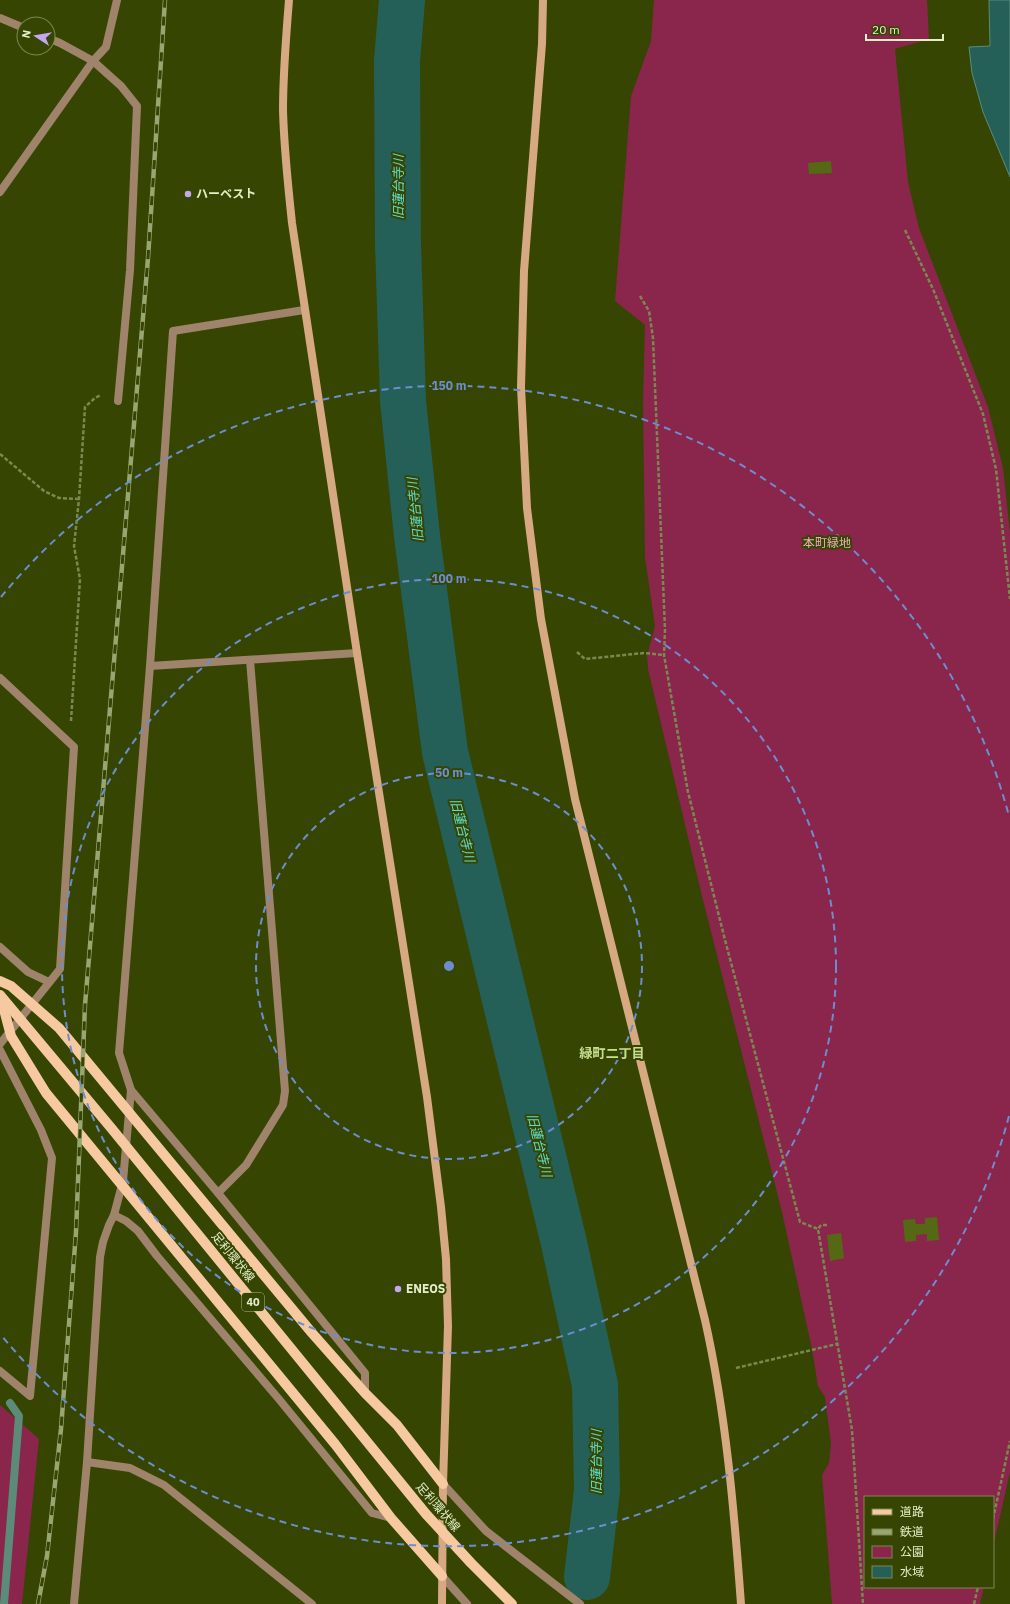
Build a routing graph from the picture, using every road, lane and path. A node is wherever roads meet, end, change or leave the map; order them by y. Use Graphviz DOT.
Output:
graph roads {
  1 [pos="117,0"];
  2 [pos="289,0"];
  3 [pos="543,0"];
  4 [pos="0,18"];
  5 [pos="16,25"];
  6 [pos="56,41"];
  7 [pos="93,61"];
  8 [pos="0,192"];
  9 [pos="905,230"];
  10 [pos="640,296"];
  11 [pos="304,310"];
  12 [pos="120,386"];
  13 [pos="118,401"];
  14 [pos="0,454"];
  15 [pos="79,499"];
  16 [pos="1010,599"];
  17 [pos="577,652"];
  18 [pos="357,653"];
  19 [pos="664,655"];
  20 [pos="250,660"];
  21 [pos="150,666"];
  22 [pos="0,678"];
  23 [pos="71,723"];
  24 [pos="0,947"];
  25 [pos="0,980"];
  26 [pos="49,982"];
  27 [pos="0,995"];
  28 [pos="0,1044"];
  29 [pos="0,1050"];
  30 [pos="131,1090"];
  31 [pos="218,1193"];
  32 [pos="114,1215"];
  33 [pos="827,1225"];
  34 [pos="818,1229"];
  35 [pos="837,1344"];
  36 [pos="736,1368"];
  37 [pos="0,1370"];
  38 [pos="365,1393"];
  39 [pos="1010,1441"];
  40 [pos="87,1462"];
  41 [pos="443,1484"];
  42 [pos="994,1514"];
  43 [pos="391,1518"];
  44 [pos="442,1576"];
  45 [pos="978,1588"];
  46 [pos="74,1604"];
  47 [pos="312,1604"];
  48 [pos="442,1604"];
  49 [pos="467,1604"];
  50 [pos="512,1604"];
  51 [pos="580,1604"];
  52 [pos="741,1604"];
  53 [pos="863,1604"];
  54 [pos="974,1604"];
  1 -- 7 [label="street"];
  2 -- 11 [label="street"];
  3 -- 52 [label="street"];
  4 -- 5 [label="street"];
  6 -- 7 [label="street"];
  7 -- 8 [label="street"];
  7 -- 12 [label="street"];
  9 -- 16 [label="path"];
  10 -- 19 [label="path"];
  11 -- 18 [label="street"];
  11 -- 21 [label="street"];
  12 -- 13 [label="street"];
  12 -- 15 [label="path"];
  14 -- 15 [label="path"];
  15 -- 23 [label="path"];
  17 -- 19 [label="path"];
  18 -- 20 [label="street"];
  18 -- 41 [label="street"];
  19 -- 34 [label="path"];
  20 -- 21 [label="street"];
  20 -- 31 [label="street"];
  21 -- 30 [label="street"];
  22 -- 26 [label="street"];
  24 -- 26 [label="street"];
  25 -- 38 [label="main road"];
  26 -- 28 [label="street"];
  27 -- 43 [label="main road"];
  27 -- 50 [label="main road, 足利環状線 / 40"];
  29 -- 37 [label="street"];
  30 -- 31 [label="street"];
  30 -- 32 [label="street"];
  31 -- 38 [label="street"];
  32 -- 40 [label="street"];
  32 -- 43 [label="street"];
  33 -- 34 [label="path"];
  34 -- 35 [label="path"];
  35 -- 36 [label="path"];
  35 -- 53 [label="path"];
  38 -- 41 [label="main road"];
  39 -- 42 [label="path"];
  40 -- 46 [label="street"];
  40 -- 47 [label="street"];
  41 -- 44 [label="street"];
  41 -- 51 [label="street"];
  43 -- 44 [label="main road"];
  44 -- 48 [label="street"];
  44 -- 49 [label="street"];
  45 -- 54 [label="path"];
}
